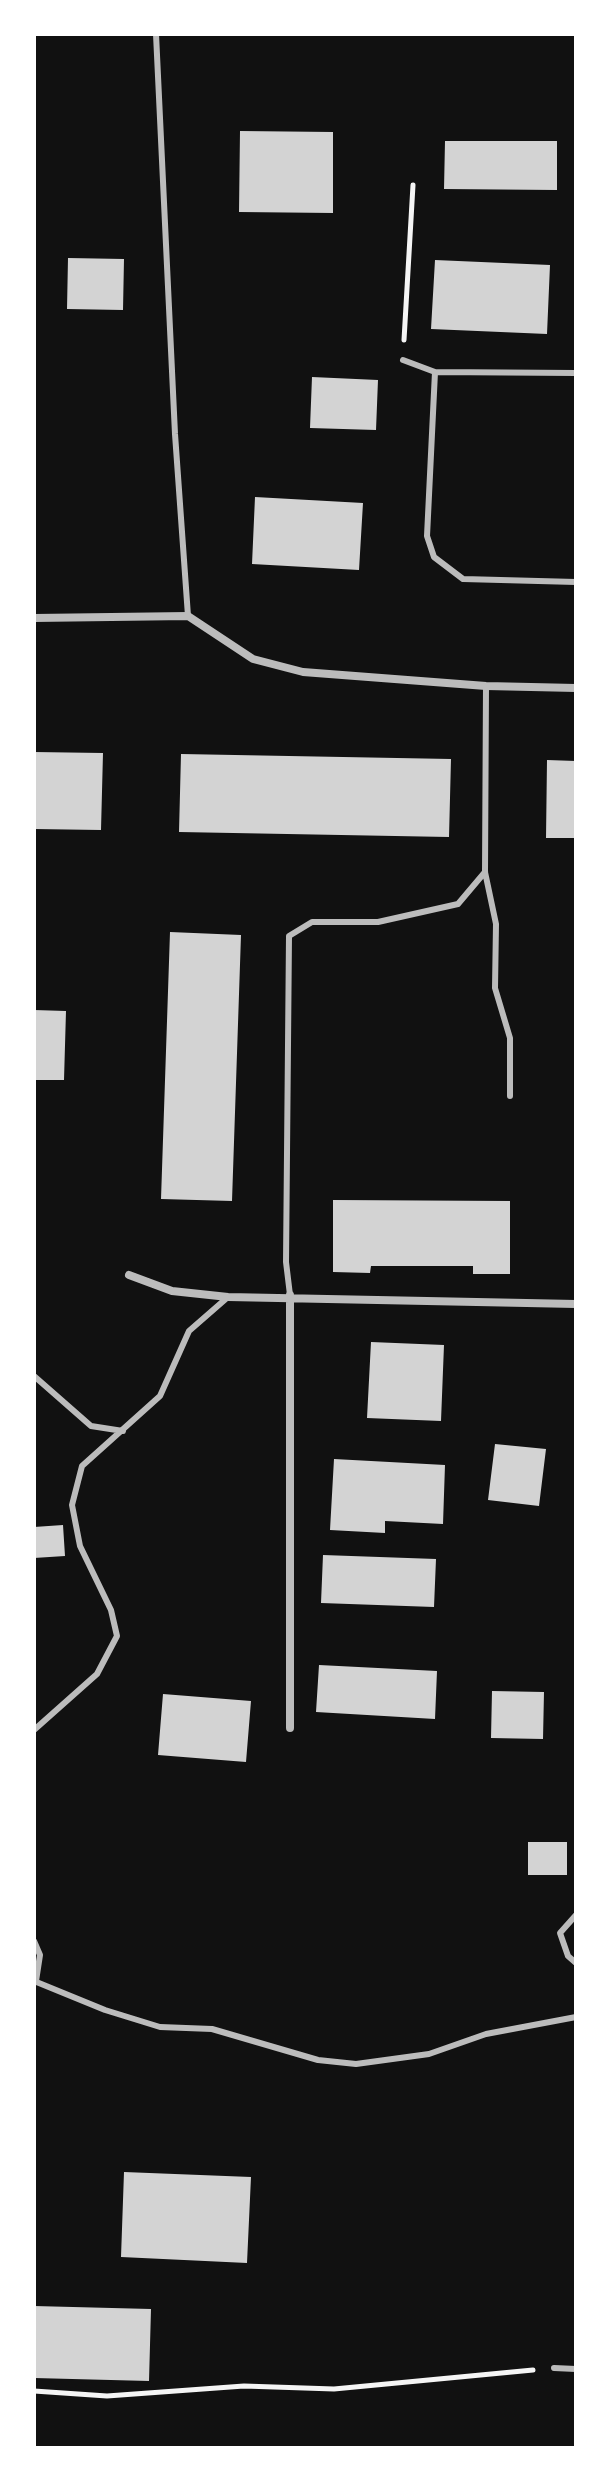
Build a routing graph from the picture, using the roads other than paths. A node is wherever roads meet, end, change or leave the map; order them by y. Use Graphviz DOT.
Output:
graph roads {
  1 [pos="156,34"];
  2 [pos="403,360"];
  3 [pos="435,372"];
  4 [pos="576,373"];
  5 [pos="576,582"];
  6 [pos="188,616"];
  7 [pos="34,618"];
  8 [pos="486,686"];
  9 [pos="576,688"];
  10 [pos="485,872"];
  11 [pos="510,1096"];
  12 [pos="129,1275"];
  13 [pos="290,1295"];
  14 [pos="228,1297"];
  15 [pos="576,1304"];
  16 [pos="34,1376"];
  17 [pos="123,1431"];
  18 [pos="290,1728"];
  19 [pos="34,1730"];
  20 [pos="576,1915"];
  21 [pos="34,1941"];
  22 [pos="576,1963"];
  23 [pos="35,1981"];
  24 [pos="576,2017"];
  25 [pos="554,2368"];
  26 [pos="576,2369"];
  1 -- 6 [label="lane"];
  2 -- 3 [label="lane"];
  3 -- 4 [label="lane"];
  3 -- 5 [label="lane"];
  6 -- 7 [label="street"];
  6 -- 8 [label="street"];
  8 -- 9 [label="street"];
  8 -- 10 [label="lane"];
  10 -- 11 [label="lane"];
  10 -- 13 [label="lane"];
  12 -- 14 [label="street"];
  13 -- 14 [label="street"];
  13 -- 15 [label="street"];
  13 -- 18 [label="street"];
  14 -- 17 [label="lane"];
  16 -- 17 [label="lane"];
  17 -- 19 [label="lane"];
  20 -- 22 [label="lane"];
  21 -- 23 [label="lane"];
  23 -- 24 [label="lane"];
  25 -- 26 [label="lane"];
}
